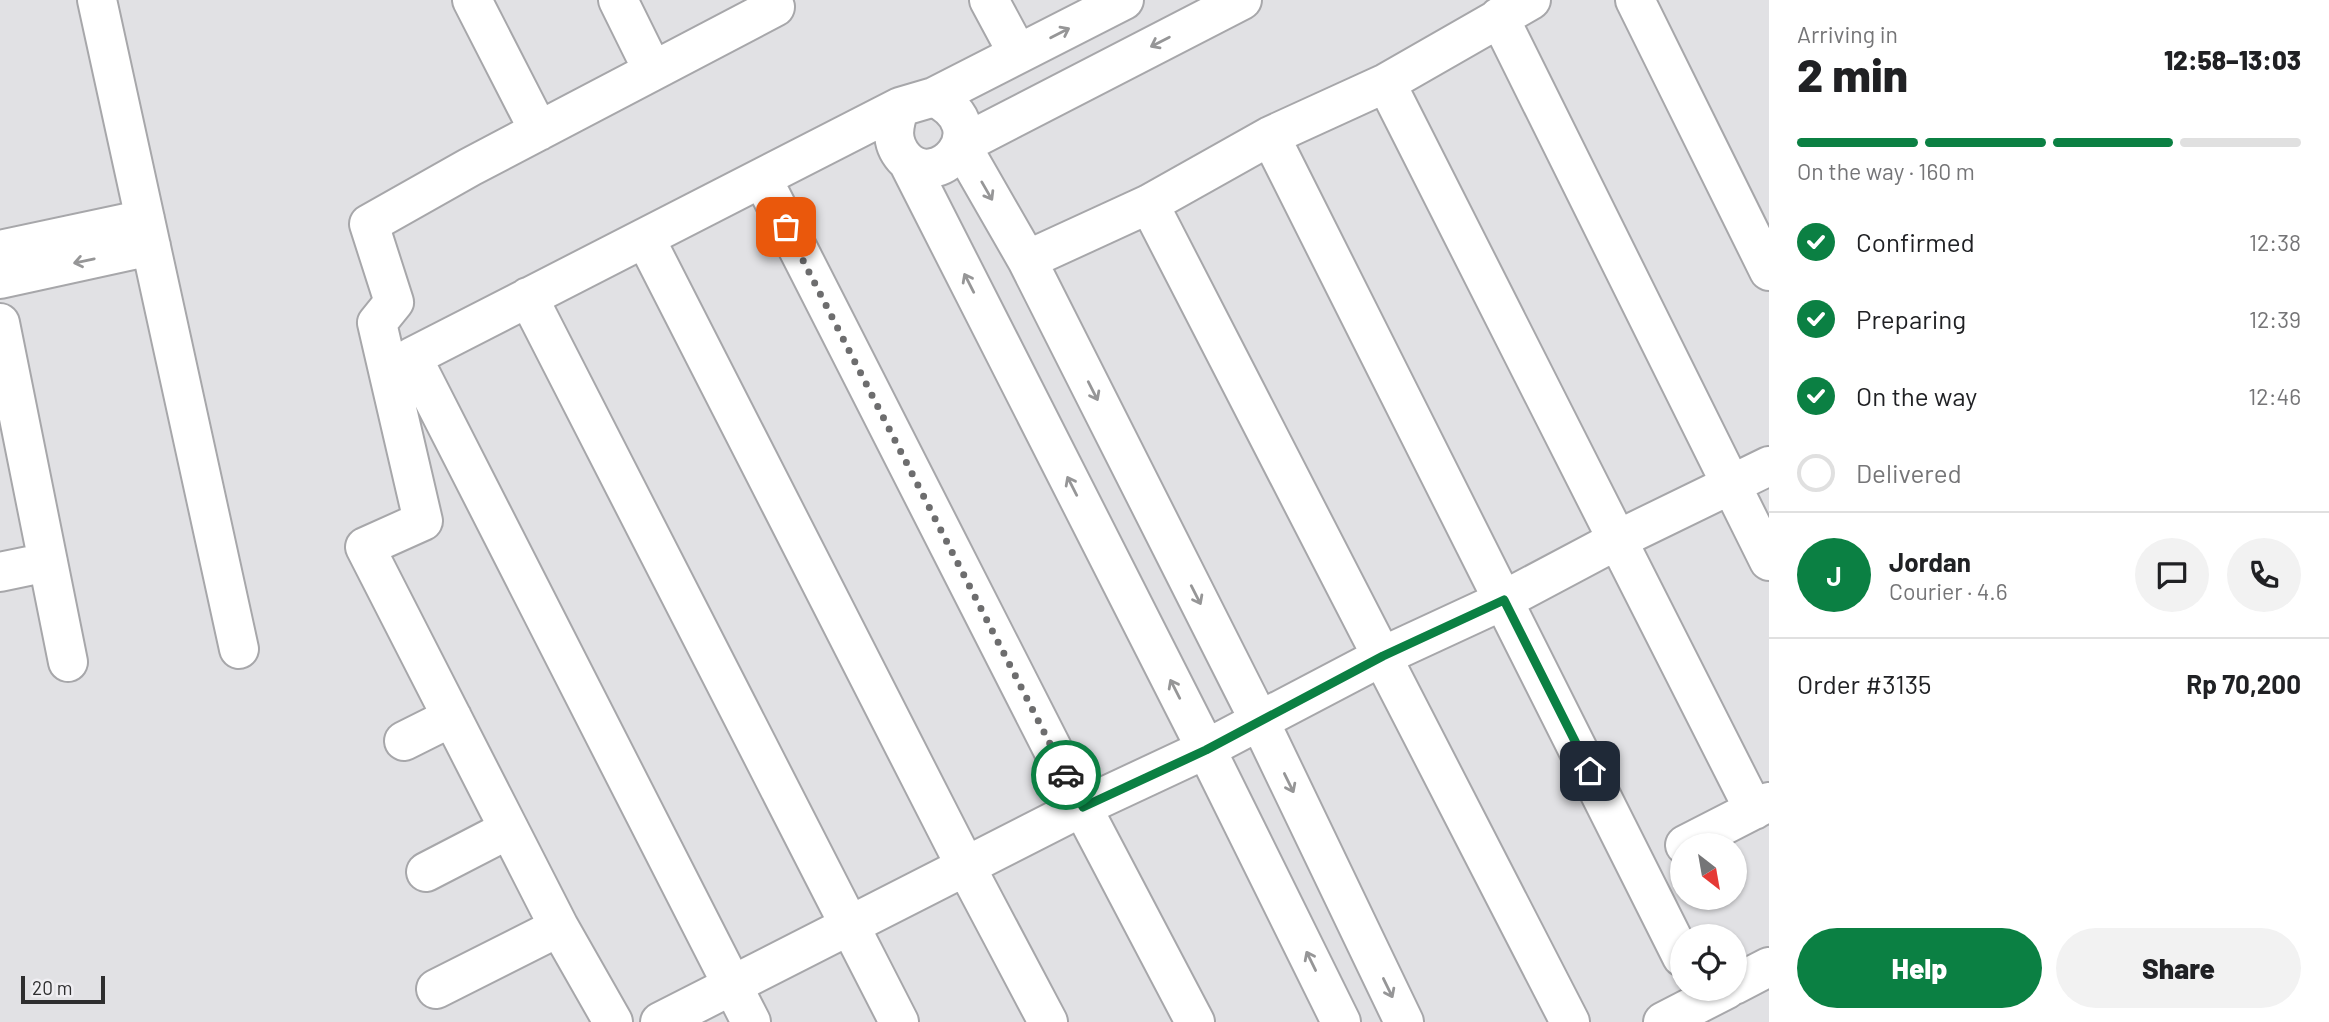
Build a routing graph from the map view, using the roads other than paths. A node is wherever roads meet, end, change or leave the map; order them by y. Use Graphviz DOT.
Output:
graph roads {
  1 [pos="97,0"];
  2 [pos="472,0"];
  3 [pos="618,0"];
  4 [pos="989,0"];
  5 [pos="1124,0"];
  6 [pos="1242,0"];
  7 [pos="1635,0"];
  8 [pos="779,2"];
  9 [pos="1515,8"];
  10 [pos="1189,12"];
  11 [pos="1017,54"];
  12 [pos="653,71"];
  13 [pos="1387,83"];
  14 [pos="917,102"];
  15 [pos="539,131"];
  16 [pos="1270,136"];
  17 [pos="961,145"];
  18 [pos="909,164"];
  19 [pos="762,178"];
  20 [pos="1149,204"];
  21 [pos="148,233"];
  22 [pos="645,238"];
  23 [pos="0,250"];
  24 [pos="1027,260"];
  25 [pos="1769,271"];
  26 [pos="0,279"];
  27 [pos="528,298"];
  28 [pos="394,302"];
  29 [pos="0,326"];
  30 [pos="412,357"];
  31 [pos="13,453"];
  32 [pos="1769,466"];
  33 [pos="1730,485"];
  34 [pos="1619,539"];
  35 [pos="1769,561"];
  36 [pos="48,562"];
  37 [pos="0,572"];
  38 [pos="1504,600"];
  39 [pos="239,649"];
  40 [pos="1383,656"];
  41 [pos="68,662"];
  42 [pos="452,717"];
  43 [pos="1260,722"];
  44 [pos="404,741"];
  45 [pos="1206,750"];
  46 [pos="1762,806"];
  47 [pos="1083,807"];
  48 [pos="509,830"];
  49 [pos="1709,833"];
  50 [pos="1670,853"];
  51 [pos="966,867"];
  52 [pos="1638,869"];
  53 [pos="426,872"];
  54 [pos="849,926"];
  55 [pos="559,927"];
  56 [pos="1670,933"];
  57 [pos="1769,967"];
  58 [pos="1747,979"];
  59 [pos="733,986"];
  60 [pos="436,989"];
  61 [pos="1708,1001"];
  62 [pos="613,1022"];
  63 [pos="660,1022"];
  64 [pos="751,1022"];
  65 [pos="899,1022"];
  66 [pos="1048,1022"];
  67 [pos="1195,1022"];
  68 [pos="1341,1022"];
  69 [pos="1404,1022"];
  70 [pos="1570,1022"];
  71 [pos="1663,1022"];
  1 -- 21 [label="street"];
  2 -- 15 [label="street"];
  3 -- 12 [label="street"];
  4 -- 11 [label="street"];
  11 -- 5 [label="street, one-way"];
  6 -- 10 [label="street"];
  7 -- 25 [label="street"];
  8 -- 12 [label="street"];
  9 -- 13 [label="street"];
  9 -- 33 [label="street"];
  10 -- 17 [label="street, one-way"];
  11 -- 14 [label="street"];
  12 -- 15 [label="street"];
  13 -- 16 [label="street"];
  13 -- 34 [label="street"];
  14 -- 17 [label="street"];
  14 -- 18 [label="street"];
  14 -- 19 [label="street"];
  15 -- 28 [label="street"];
  16 -- 20 [label="street"];
  16 -- 38 [label="street"];
  17 -- 18 [label="street"];
  17 -- 24 [label="street, one-way"];
  45 -- 18 [label="street, one-way"];
  19 -- 22 [label="street"];
  19 -- 47 [label="street"];
  20 -- 24 [label="street"];
  20 -- 40 [label="street"];
  21 -- 23 [label="street"];
  21 -- 26 [label="street, one-way"];
  21 -- 39 [label="street"];
  22 -- 27 [label="street"];
  22 -- 51 [label="street"];
  24 -- 43 [label="street, one-way"];
  27 -- 30 [label="street"];
  27 -- 54 [label="street"];
  28 -- 30 [label="street"];
  28 -- 42 [label="street"];
  29 -- 31 [label="street"];
  30 -- 59 [label="street"];
  31 -- 36 [label="street"];
  32 -- 33 [label="street"];
  33 -- 34 [label="street"];
  33 -- 35 [label="street"];
  34 -- 38 [label="street"];
  34 -- 46 [label="street"];
  36 -- 37 [label="street"];
  36 -- 41 [label="street"];
  38 -- 40 [label="street"];
  38 -- 52 [label="street"];
  40 -- 43 [label="street"];
  40 -- 70 [label="street"];
  42 -- 44 [label="street"];
  42 -- 48 [label="street"];
  43 -- 45 [label="street"];
  43 -- 69 [label="street, one-way"];
  45 -- 47 [label="street"];
  68 -- 45 [label="street, one-way"];
  46 -- 49 [label="street"];
  47 -- 51 [label="street"];
  47 -- 67 [label="street"];
  48 -- 53 [label="street"];
  48 -- 55 [label="street"];
  50 -- 52 [label="street"];
  51 -- 54 [label="street"];
  51 -- 66 [label="street"];
  52 -- 56 [label="street"];
  54 -- 59 [label="street"];
  54 -- 65 [label="street"];
  55 -- 60 [label="street"];
  55 -- 62 [label="street"];
  57 -- 58 [label="street"];
  59 -- 63 [label="street"];
  59 -- 64 [label="street"];
  61 -- 71 [label="street"];
}
